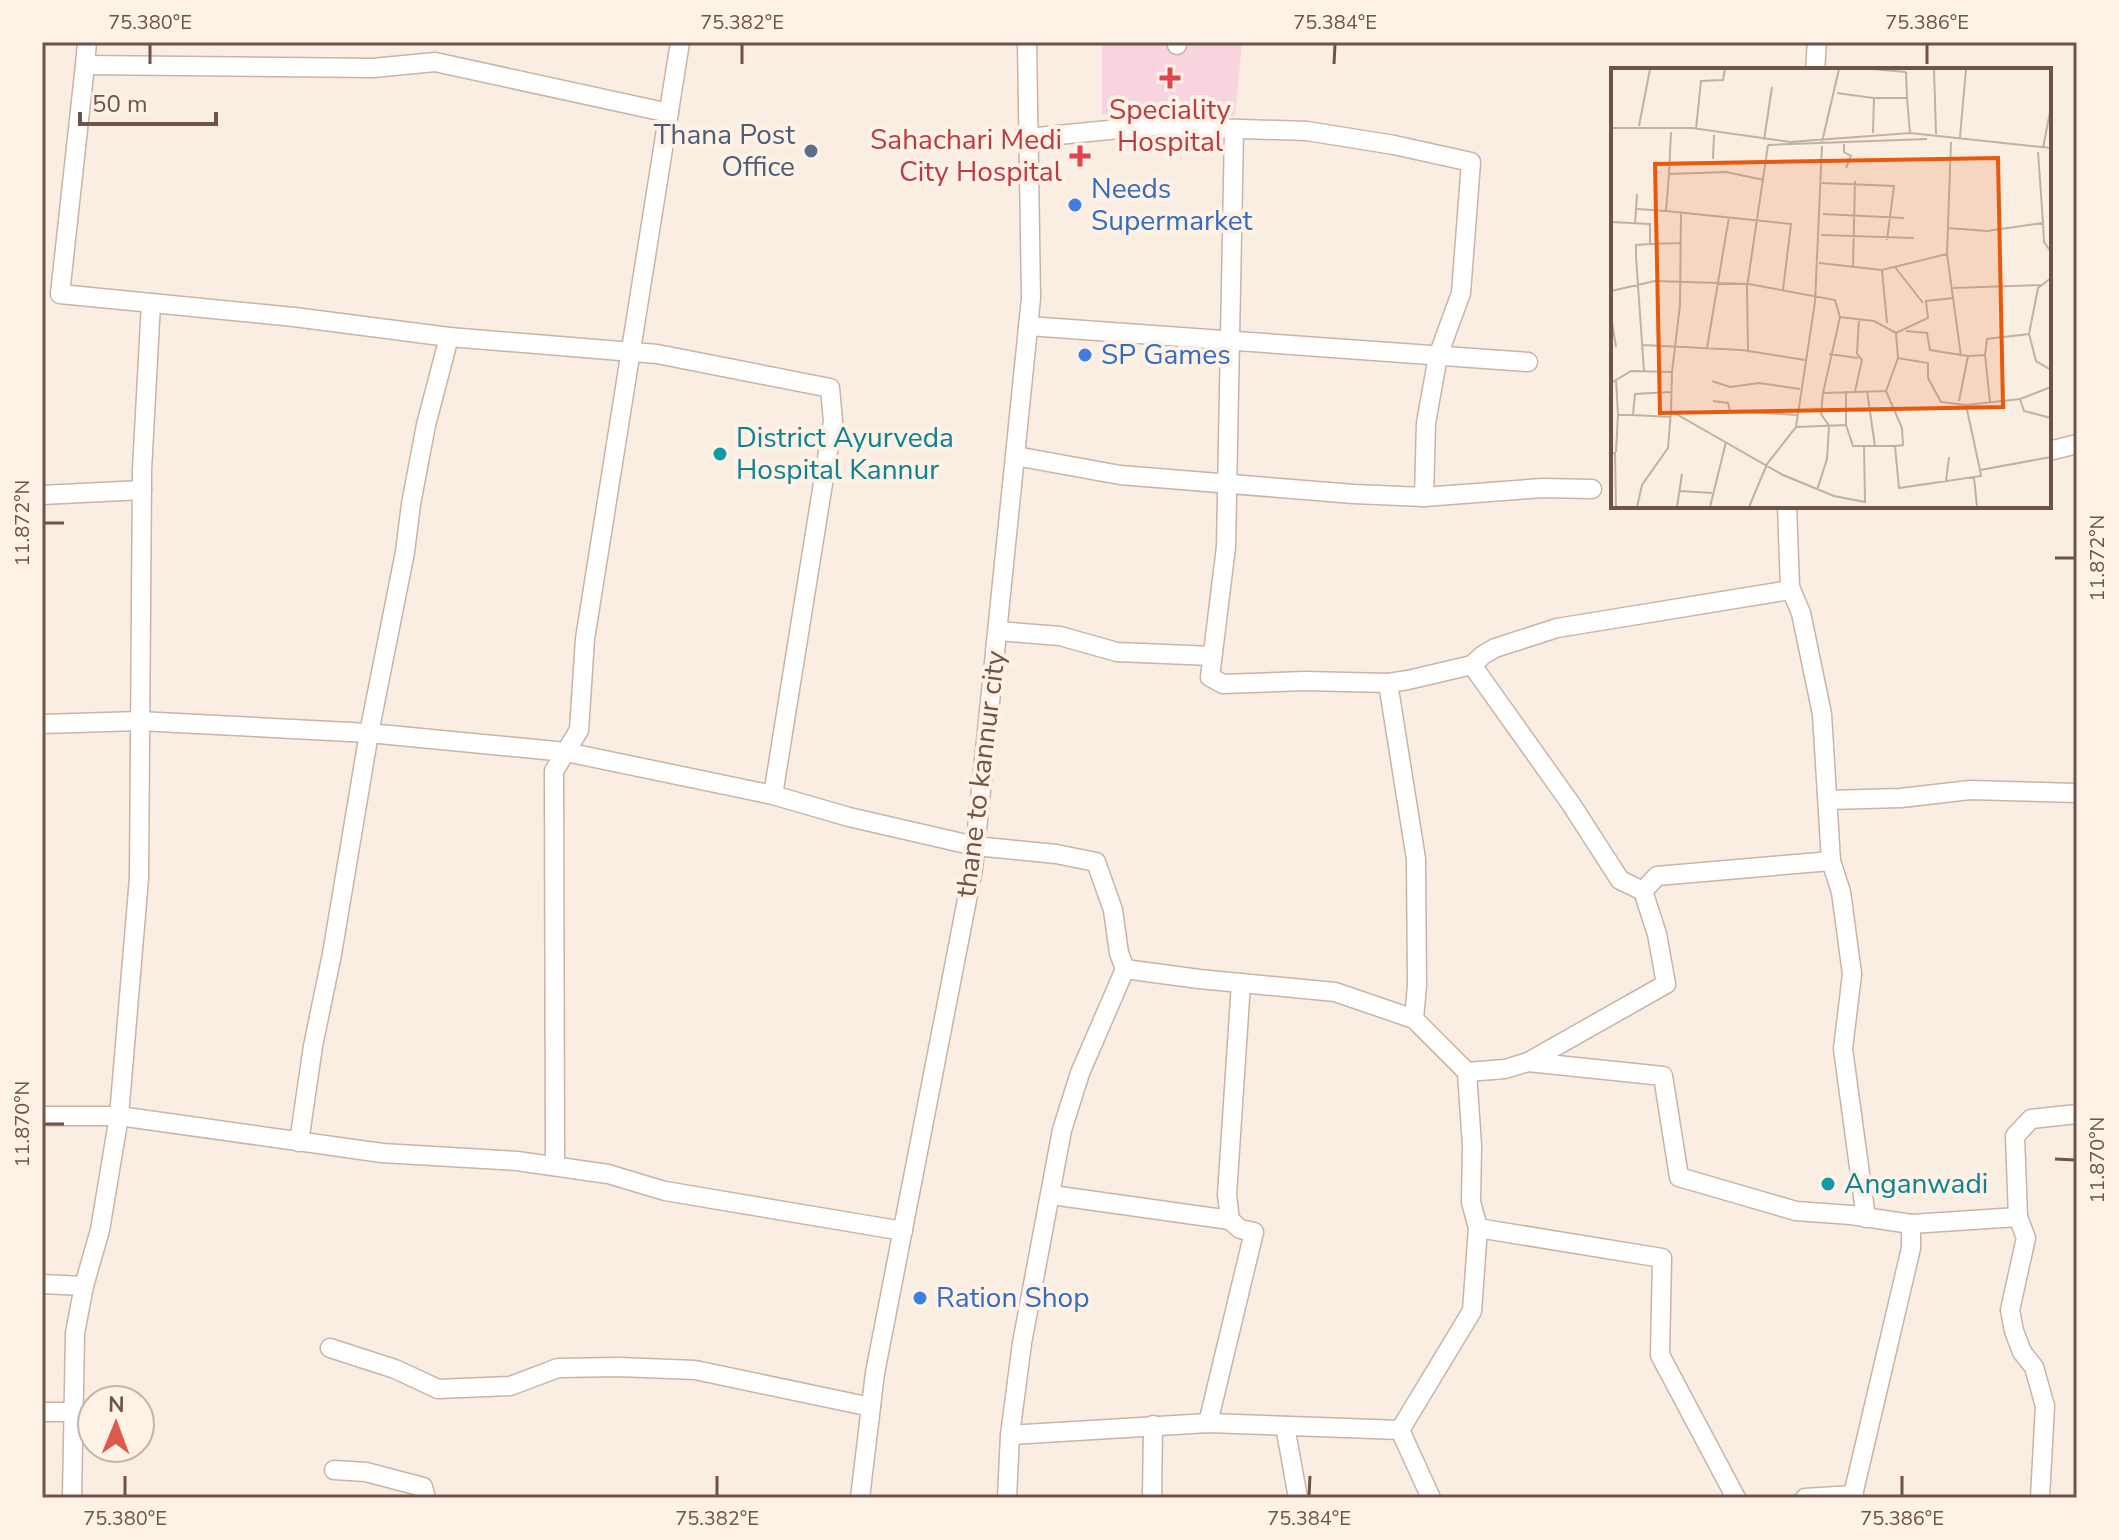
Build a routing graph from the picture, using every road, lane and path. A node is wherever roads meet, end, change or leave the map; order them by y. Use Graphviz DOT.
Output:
graph roads {
  1 [pos="87,42"];
  2 [pos="680,42"];
  3 [pos="1027,42"];
  4 [pos="1817,42"];
  5 [pos="85,65"];
  6 [pos="1815,68"];
  7 [pos="669,113"];
  8 [pos="1234,130"];
  9 [pos="1027,138"];
  10 [pos="51,293"];
  11 [pos="151,303"];
  12 [pos="1028,326"];
  13 [pos="449,337"];
  14 [pos="1231,342"];
  15 [pos="630,352"];
  16 [pos="1438,356"];
  17 [pos="1528,362"];
  18 [pos="2077,444"];
  19 [pos="2051,450"];
  20 [pos="1016,456"];
  21 [pos="1228,484"];
  22 [pos="1592,489"];
  23 [pos="142,490"];
  24 [pos="42,495"];
  25 [pos="1424,497"];
  26 [pos="1787,508"];
  27 [pos="1790,587"];
  28 [pos="998,631"];
  29 [pos="1212,656"];
  30 [pos="1472,665"];
  31 [pos="1388,683"];
  32 [pos="139,721"];
  33 [pos="42,724"];
  34 [pos="369,733"];
  35 [pos="566,752"];
  36 [pos="2077,793"];
  37 [pos="773,795"];
  38 [pos="1828,800"];
  39 [pos="975,846"];
  40 [pos="1831,861"];
  41 [pos="1643,891"];
  42 [pos="1125,969"];
  43 [pos="1241,983"];
  44 [pos="1414,1019"];
  45 [pos="1528,1062"];
  46 [pos="1467,1072"];
  47 [pos="2077,1114"];
  48 [pos="42,1116"];
  49 [pos="119,1116"];
  50 [pos="299,1142"];
  51 [pos="555,1166"];
  52 [pos="1052,1195"];
  53 [pos="2018,1217"];
  54 [pos="1866,1218"];
  55 [pos="1230,1220"];
  56 [pos="1911,1224"];
  57 [pos="1478,1228"];
  58 [pos="903,1231"];
  59 [pos="42,1284"];
  60 [pos="84,1286"];
  61 [pos="330,1348"];
  62 [pos="871,1407"];
  63 [pos="42,1412"];
  64 [pos="72,1412"];
  65 [pos="1208,1423"];
  66 [pos="1153,1425"];
  67 [pos="1285,1426"];
  68 [pos="1400,1430"];
  69 [pos="1010,1435"];
  70 [pos="334,1470"];
  71 [pos="1854,1497"];
  72 [pos="72,1498"];
  73 [pos="426,1498"];
  74 [pos="860,1498"];
  75 [pos="1007,1498"];
  76 [pos="1152,1498"];
  77 [pos="1298,1498"];
  78 [pos="1431,1498"];
  79 [pos="1736,1498"];
  80 [pos="1805,1498"];
  81 [pos="2040,1498"];
  1 -- 5 [label="street"];
  2 -- 7 [label="street"];
  3 -- 9 [label="street, thane to kannur city"];
  4 -- 6 [label="street"];
  5 -- 7 [label="street"];
  5 -- 10 [label="street"];
  7 -- 15 [label="street"];
  8 -- 9 [label="street"];
  8 -- 14 [label="street"];
  8 -- 16 [label="street"];
  9 -- 12 [label="street, thane to kannur city"];
  10 -- 11 [label="street"];
  11 -- 13 [label="street"];
  11 -- 23 [label="street"];
  12 -- 14 [label="street"];
  12 -- 20 [label="street, thane to kannur city"];
  13 -- 15 [label="street"];
  13 -- 34 [label="street"];
  14 -- 16 [label="street"];
  14 -- 21 [label="street"];
  15 -- 35 [label="street"];
  15 -- 37 [label="street"];
  16 -- 17 [label="street"];
  16 -- 25 [label="street"];
  18 -- 19 [label="street"];
  20 -- 21 [label="street"];
  20 -- 28 [label="street, thane to kannur city"];
  21 -- 25 [label="street"];
  21 -- 29 [label="street"];
  22 -- 25 [label="street"];
  23 -- 24 [label="street"];
  23 -- 32 [label="street"];
  26 -- 27 [label="street"];
  27 -- 30 [label="street"];
  27 -- 38 [label="street"];
  28 -- 29 [label="street"];
  28 -- 39 [label="street, thane to kannur city"];
  29 -- 31 [label="street"];
  30 -- 31 [label="street"];
  30 -- 41 [label="street"];
  31 -- 44 [label="street"];
  32 -- 33 [label="street"];
  32 -- 34 [label="street"];
  32 -- 49 [label="street"];
  34 -- 35 [label="street"];
  34 -- 50 [label="street"];
  35 -- 37 [label="street"];
  35 -- 51 [label="street"];
  36 -- 38 [label="street"];
  37 -- 39 [label="street"];
  38 -- 40 [label="street"];
  39 -- 42 [label="street"];
  39 -- 58 [label="street, thane to kannur city"];
  40 -- 41 [label="street"];
  40 -- 54 [label="street"];
  41 -- 45 [label="street"];
  42 -- 43 [label="street"];
  42 -- 52 [label="street"];
  43 -- 44 [label="street"];
  43 -- 55 [label="street"];
  44 -- 46 [label="street"];
  45 -- 46 [label="street"];
  45 -- 54 [label="street"];
  46 -- 57 [label="street"];
  47 -- 53 [label="street"];
  48 -- 49 [label="street"];
  49 -- 50 [label="street"];
  49 -- 60 [label="street"];
  50 -- 51 [label="street"];
  51 -- 58 [label="street"];
  52 -- 55 [label="street"];
  52 -- 69 [label="street"];
  53 -- 56 [label="street"];
  53 -- 81 [label="street"];
  54 -- 56 [label="street"];
  55 -- 65 [label="street"];
  56 -- 71 [label="street"];
  57 -- 68 [label="street"];
  57 -- 79 [label="street"];
  58 -- 62 [label="street, thane to kannur city"];
  59 -- 60 [label="street"];
  60 -- 64 [label="street"];
  61 -- 62 [label="street"];
  62 -- 74 [label="street, thane to kannur city"];
  63 -- 64 [label="street"];
  64 -- 72 [label="street"];
  65 -- 66 [label="street"];
  65 -- 67 [label="street"];
  66 -- 69 [label="street"];
  66 -- 76 [label="street"];
  67 -- 68 [label="street"];
  67 -- 77 [label="street"];
  68 -- 78 [label="street"];
  69 -- 75 [label="street"];
  70 -- 73 [label="street"];
  71 -- 80 [label="street"];
}
